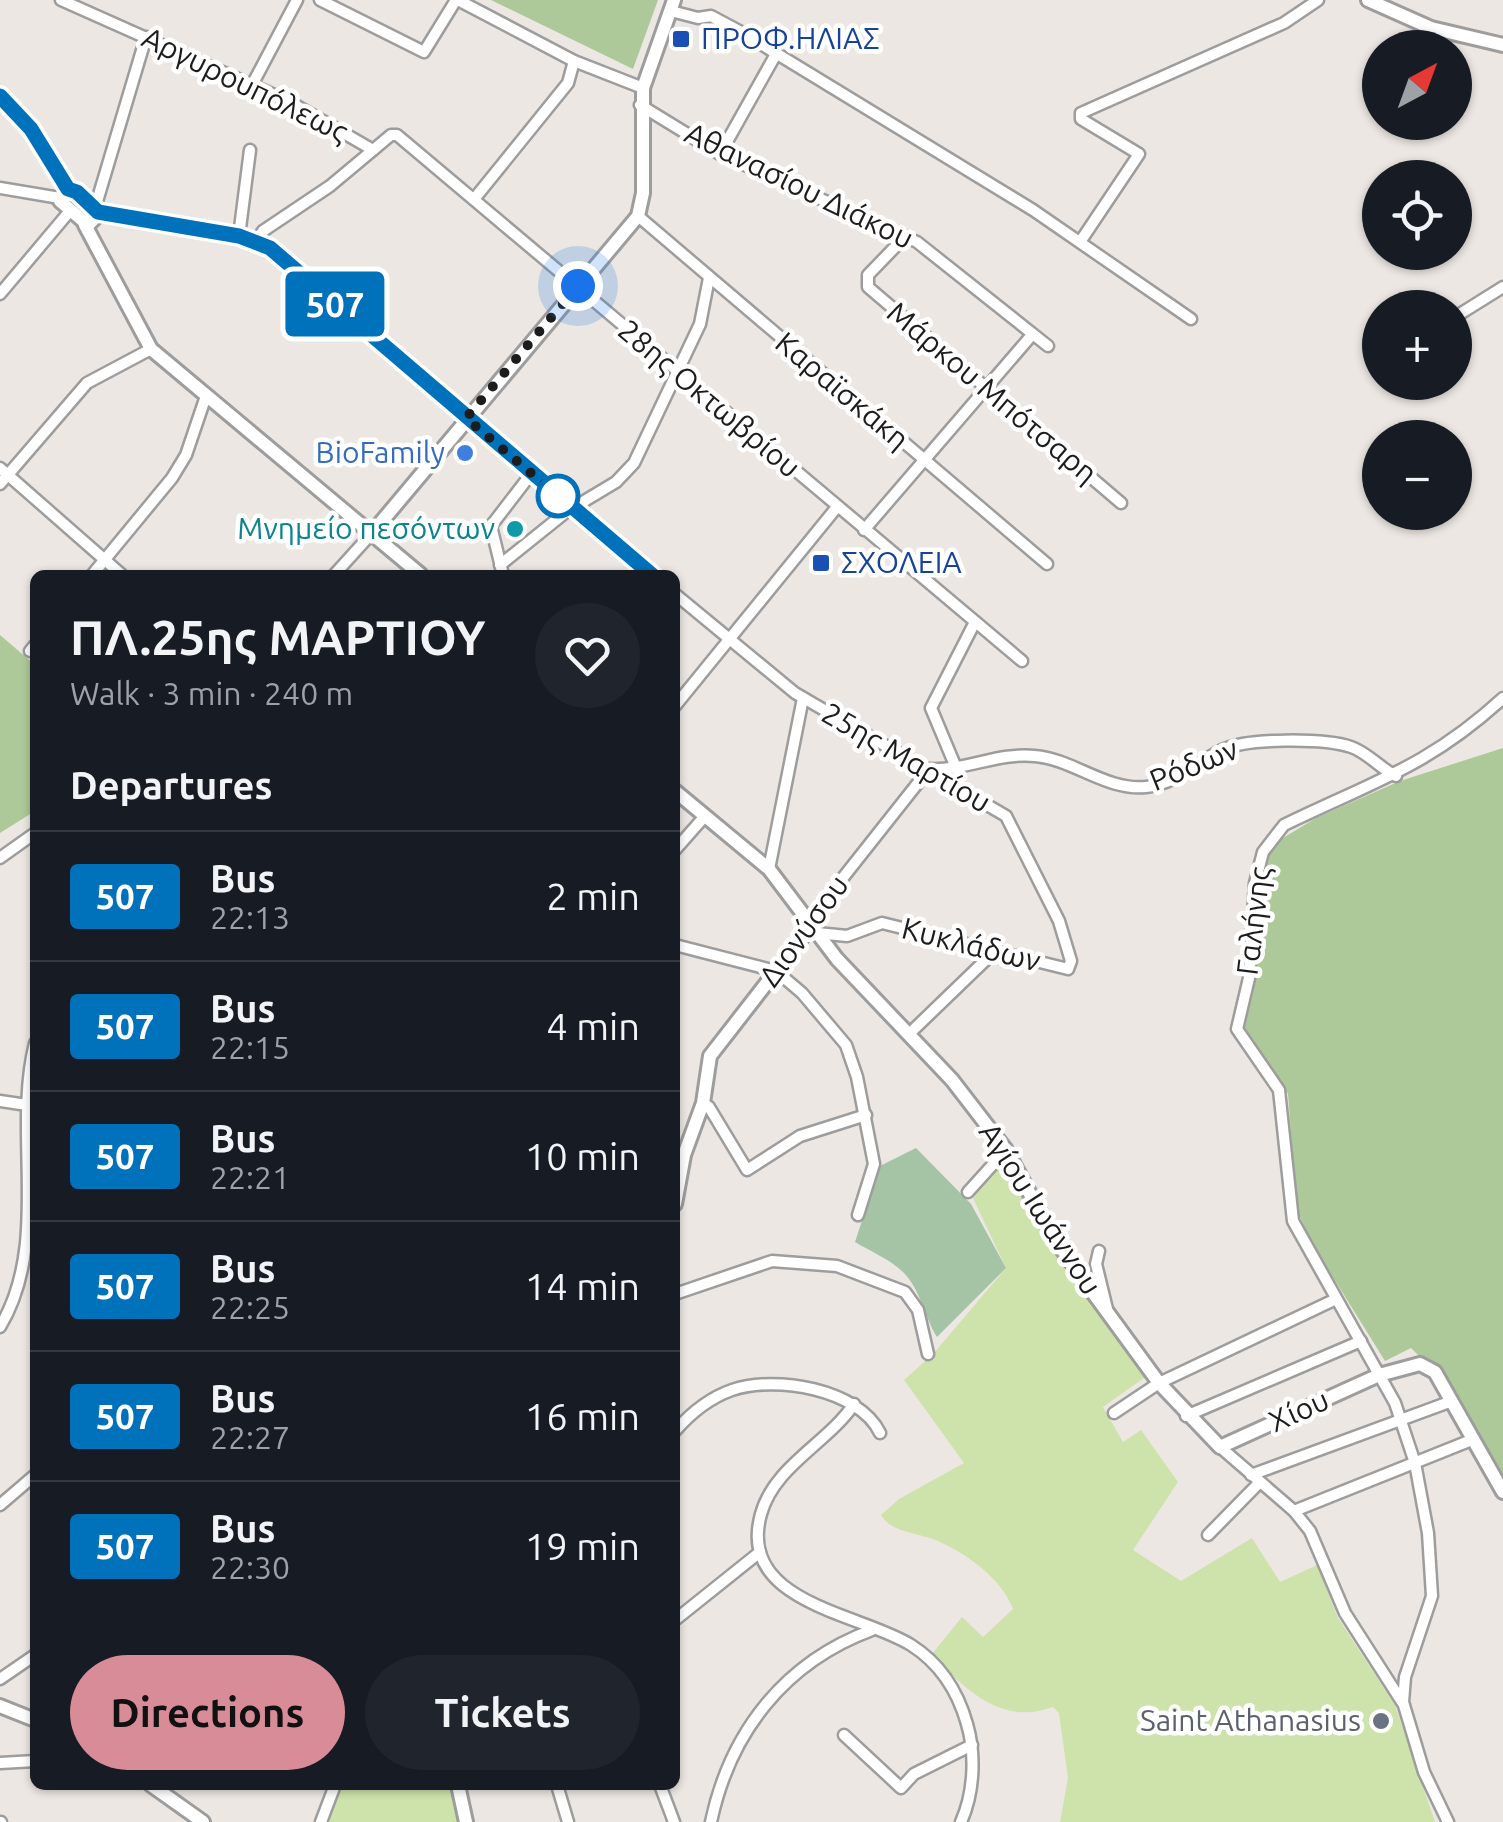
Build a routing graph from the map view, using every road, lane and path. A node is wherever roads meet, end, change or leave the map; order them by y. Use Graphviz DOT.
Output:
graph roads {
  1 [pos="61,0"];
  2 [pos="97,0"];
  3 [pos="297,0"];
  4 [pos="320,0"];
  5 [pos="458,0"];
  6 [pos="1318,0"];
  7 [pos="1368,0"];
  8 [pos="673,5"];
  9 [pos="92,12"];
  10 [pos="146,37"];
  11 [pos="1503,45"];
  12 [pos="776,54"];
  13 [pos="574,60"];
  14 [pos="250,86"];
  15 [pos="643,88"];
  16 [pos="0,96"];
  17 [pos="640,104"];
  18 [pos="250,150"];
  19 [pos="373,150"];
  20 [pos="720,154"];
  21 [pos="0,188"];
  22 [pos="64,194"];
  23 [pos="475,198"];
  24 [pos="96,210"];
  25 [pos="69,212"];
  26 [pos="638,216"];
  27 [pos="85,225"];
  28 [pos="901,234"];
  29 [pos="239,236"];
  30 [pos="256,241"];
  31 [pos="1080,242"];
  32 [pos="710,278"];
  33 [pos="578,286"];
  34 [pos="1503,287"];
  35 [pos="0,294"];
  36 [pos="1472,307"];
  37 [pos="1191,320"];
  38 [pos="1031,336"];
  39 [pos="1048,346"];
  40 [pos="151,349"];
  41 [pos="676,372"];
  42 [pos="986,390"];
  43 [pos="206,396"];
  44 [pos="466,418"];
  45 [pos="926,462"];
  46 [pos="5,471"];
  47 [pos="531,474"];
  48 [pos="0,484"];
  49 [pos="1121,503"];
  50 [pos="572,508"];
  51 [pos="837,508"];
  52 [pos="864,530"];
  53 [pos="372,533"];
  54 [pos="104,560"];
  55 [pos="1047,564"];
  56 [pos="96,570"];
  57 [pos="116,570"];
  58 [pos="339,570"];
  59 [pos="415,570"];
  60 [pos="501,570"];
  61 [pos="646,570"];
  62 [pos="680,598"];
  63 [pos="975,622"];
  64 [pos="730,640"];
  65 [pos="1022,662"];
  66 [pos="803,698"];
  67 [pos="1503,698"];
  68 [pos="680,700"];
  69 [pos="929,770"];
  70 [pos="957,770"];
  71 [pos="1396,776"];
  72 [pos="680,795"];
  73 [pos="705,816"];
  74 [pos="30,837"];
  75 [pos="680,844"];
  76 [pos="0,858"];
  77 [pos="769,870"];
  78 [pos="814,929"];
  79 [pos="680,946"];
  80 [pos="995,951"];
  81 [pos="1068,969"];
  82 [pos="776,971"];
  83 [pos="910,1034"];
  84 [pos="30,1087"];
  85 [pos="0,1101"];
  86 [pos="703,1104"];
  87 [pos="28,1105"];
  88 [pos="866,1115"];
  89 [pos="1006,1150"];
  90 [pos="680,1177"];
  91 [pos="968,1192"];
  92 [pos="858,1214"];
  93 [pos="30,1237"];
  94 [pos="1098,1251"];
  95 [pos="680,1292"];
  96 [pos="1334,1300"];
  97 [pos="1108,1310"];
  98 [pos="0,1327"];
  99 [pos="1361,1340"];
  100 [pos="928,1354"];
  101 [pos="1379,1375"];
  102 [pos="1160,1383"];
  103 [pos="1452,1401"];
  104 [pos="854,1404"];
  105 [pos="1114,1413"];
  106 [pos="1186,1416"];
  107 [pos="1403,1419"];
  108 [pos="680,1427"];
  109 [pos="880,1433"];
  110 [pos="1474,1439"];
  111 [pos="1220,1447"];
  112 [pos="1415,1463"];
  113 [pos="30,1479"];
  114 [pos="1255,1479"];
  115 [pos="1503,1492"];
  116 [pos="0,1505"];
  117 [pos="1294,1511"];
  118 [pos="1208,1535"];
  119 [pos="760,1552"];
  120 [pos="680,1616"];
  121 [pos="872,1629"];
  122 [pos="30,1658"];
  123 [pos="0,1679"];
  124 [pos="1402,1702"];
  125 [pos="0,1706"];
  126 [pos="30,1718"];
  127 [pos="844,1735"];
  128 [pos="972,1745"];
  129 [pos="30,1761"];
  130 [pos="0,1763"];
  131 [pos="159,1790"];
  132 [pos="173,1790"];
  133 [pos="332,1790"];
  134 [pos="459,1790"];
  135 [pos="559,1790"];
  136 [pos="662,1790"];
  137 [pos="174,1800"];
  138 [pos="203,1822"];
  139 [pos="322,1822"];
  140 [pos="466,1822"];
  141 [pos="568,1822"];
  142 [pos="674,1822"];
  143 [pos="710,1822"];
  144 [pos="961,1822"];
  145 [pos="1448,1822"];
  1 -- 9 [label="street, Αργυρουπόλεως"];
  2 -- 9 [label="street"];
  3 -- 14 [label="street"];
  4 -- 5 [label="street"];
  5 -- 13 [label="street"];
  6 -- 31 [label="street"];
  7 -- 11 [label="street"];
  8 -- 12 [label="street"];
  8 -- 15 [label="street"];
  9 -- 10 [label="street, Αργυρουπόλεως"];
  10 -- 14 [label="street, Αργυρουπόλεως"];
  10 -- 24 [label="street"];
  12 -- 20 [label="street"];
  12 -- 31 [label="street"];
  13 -- 15 [label="street"];
  13 -- 23 [label="street"];
  14 -- 19 [label="street, Αργυρουπόλεως"];
  15 -- 17 [label="street"];
  16 -- 22 [label="street"];
  17 -- 20 [label="street, Αθανασίου Διάκου"];
  17 -- 26 [label="street"];
  18 -- 29 [label="street"];
  19 -- 23 [label="street, 28ης Οκτωβρίου"];
  19 -- 30 [label="street"];
  20 -- 28 [label="street, Αθανασίου Διάκου"];
  21 -- 22 [label="street"];
  22 -- 24 [label="street"];
  22 -- 25 [label="street"];
  23 -- 33 [label="street, 28ης Οκτωβρίου"];
  24 -- 27 [label="street"];
  24 -- 29 [label="street"];
  25 -- 27 [label="street"];
  25 -- 35 [label="street"];
  26 -- 32 [label="street, Καραϊσκάκη"];
  26 -- 33 [label="street"];
  27 -- 40 [label="street"];
  28 -- 38 [label="street, Αθανασίου Διάκου"];
  28 -- 42 [label="street, Μάρκου Μπότσαρη"];
  29 -- 30 [label="street"];
  30 -- 44 [label="street"];
  31 -- 37 [label="street"];
  32 -- 41 [label="street"];
  32 -- 45 [label="street, Καραϊσκάκη"];
  33 -- 41 [label="street, 28ης Οκτωβρίου"];
  33 -- 44 [label="street"];
  34 -- 36 [label="street"];
  38 -- 39 [label="street, Αθανασίου Διάκου"];
  38 -- 42 [label="street"];
  40 -- 43 [label="street"];
  40 -- 46 [label="street"];
  41 -- 50 [label="street"];
  41 -- 51 [label="street, 28ης Οκτωβρίου"];
  42 -- 45 [label="street"];
  42 -- 49 [label="street, Μάρκου Μπότσαρη"];
  43 -- 53 [label="street"];
  43 -- 54 [label="street"];
  44 -- 47 [label="street"];
  44 -- 53 [label="street"];
  45 -- 52 [label="street"];
  45 -- 55 [label="street, Καραϊσκάκη"];
  46 -- 48 [label="street"];
  46 -- 54 [label="street"];
  47 -- 50 [label="street"];
  47 -- 60 [label="street"];
  50 -- 60 [label="street"];
  50 -- 61 [label="street"];
  51 -- 52 [label="street, 28ης Οκτωβρίου"];
  51 -- 64 [label="street"];
  52 -- 63 [label="street, 28ης Οκτωβρίου"];
  53 -- 58 [label="street"];
  53 -- 59 [label="street"];
  54 -- 56 [label="street"];
  54 -- 57 [label="street"];
  62 -- 64 [label="street, 25ης Μαρτίου"];
  63 -- 65 [label="street, 28ης Οκτωβρίου"];
  63 -- 70 [label="street"];
  64 -- 66 [label="street, 25ης Μαρτίου"];
  64 -- 68 [label="street"];
  66 -- 69 [label="street, 25ης Μαρτίου"];
  66 -- 77 [label="street"];
  67 -- 71 [label="street"];
  69 -- 70 [label="street, Ρόδων"];
  69 -- 78 [label="street, Διονύσου"];
  69 -- 81 [label="street, 25ης Μαρτίου"];
  70 -- 71 [label="street, Ρόδων"];
  71 -- 96 [label="street, Γαλήνης"];
  72 -- 73 [label="street, Αγίου Ιωάννου"];
  73 -- 75 [label="street"];
  73 -- 77 [label="street, Αγίου Ιωάννου"];
  74 -- 76 [label="street"];
  77 -- 78 [label="street, Αγίου Ιωάννου"];
  78 -- 80 [label="street, Κυκλάδων"];
  78 -- 82 [label="street, Διονύσου"];
  78 -- 83 [label="street, Αγίου Ιωάννου"];
  79 -- 82 [label="street"];
  80 -- 81 [label="street, Κυκλάδων"];
  80 -- 83 [label="street"];
  82 -- 86 [label="street, Διονύσου"];
  82 -- 88 [label="street"];
  83 -- 89 [label="street, Αγίου Ιωάννου"];
  84 -- 87 [label="street"];
  85 -- 87 [label="street"];
  86 -- 88 [label="street"];
  86 -- 90 [label="street, Διονύσου"];
  87 -- 93 [label="street"];
  88 -- 92 [label="street"];
  89 -- 91 [label="street"];
  89 -- 97 [label="street, Αγίου Ιωάννου"];
  93 -- 98 [label="street"];
  94 -- 97 [label="street"];
  95 -- 100 [label="street"];
  96 -- 99 [label="street, Γαλήνης"];
  96 -- 102 [label="street"];
  97 -- 102 [label="street, Αγίου Ιωάννου"];
  99 -- 101 [label="street, Γαλήνης"];
  99 -- 106 [label="street"];
  101 -- 103 [label="street, Χίου"];
  101 -- 107 [label="street, Γαλήνης"];
  101 -- 111 [label="street, Χίου"];
  102 -- 105 [label="street"];
  102 -- 106 [label="street, Αγίου Ιωάννου"];
  103 -- 107 [label="street"];
  103 -- 110 [label="street"];
  104 -- 108 [label="street"];
  104 -- 109 [label="street"];
  104 -- 119 [label="street"];
  106 -- 111 [label="street, Αγίου Ιωάννου"];
  107 -- 112 [label="street, Γαλήνης"];
  107 -- 114 [label="street"];
  110 -- 112 [label="street"];
  110 -- 115 [label="street"];
  111 -- 114 [label="street, Αγίου Ιωάννου"];
  112 -- 117 [label="street"];
  112 -- 124 [label="street, Γαλήνης"];
  113 -- 116 [label="street"];
  114 -- 117 [label="street, Αγίου Ιωάννου"];
  114 -- 118 [label="street"];
  117 -- 124 [label="street, Αγίου Ιωάννου"];
  119 -- 120 [label="street"];
  119 -- 121 [label="street"];
  121 -- 128 [label="street"];
  121 -- 143 [label="street"];
  122 -- 123 [label="street"];
  124 -- 145 [label="street, Γαλήνης"];
  125 -- 126 [label="street"];
  127 -- 128 [label="street"];
  128 -- 144 [label="street"];
  129 -- 130 [label="street"];
  131 -- 137 [label="street"];
  132 -- 137 [label="street"];
  133 -- 139 [label="street"];
  134 -- 140 [label="street"];
  135 -- 141 [label="street"];
  136 -- 142 [label="street"];
  137 -- 138 [label="street"];
}
